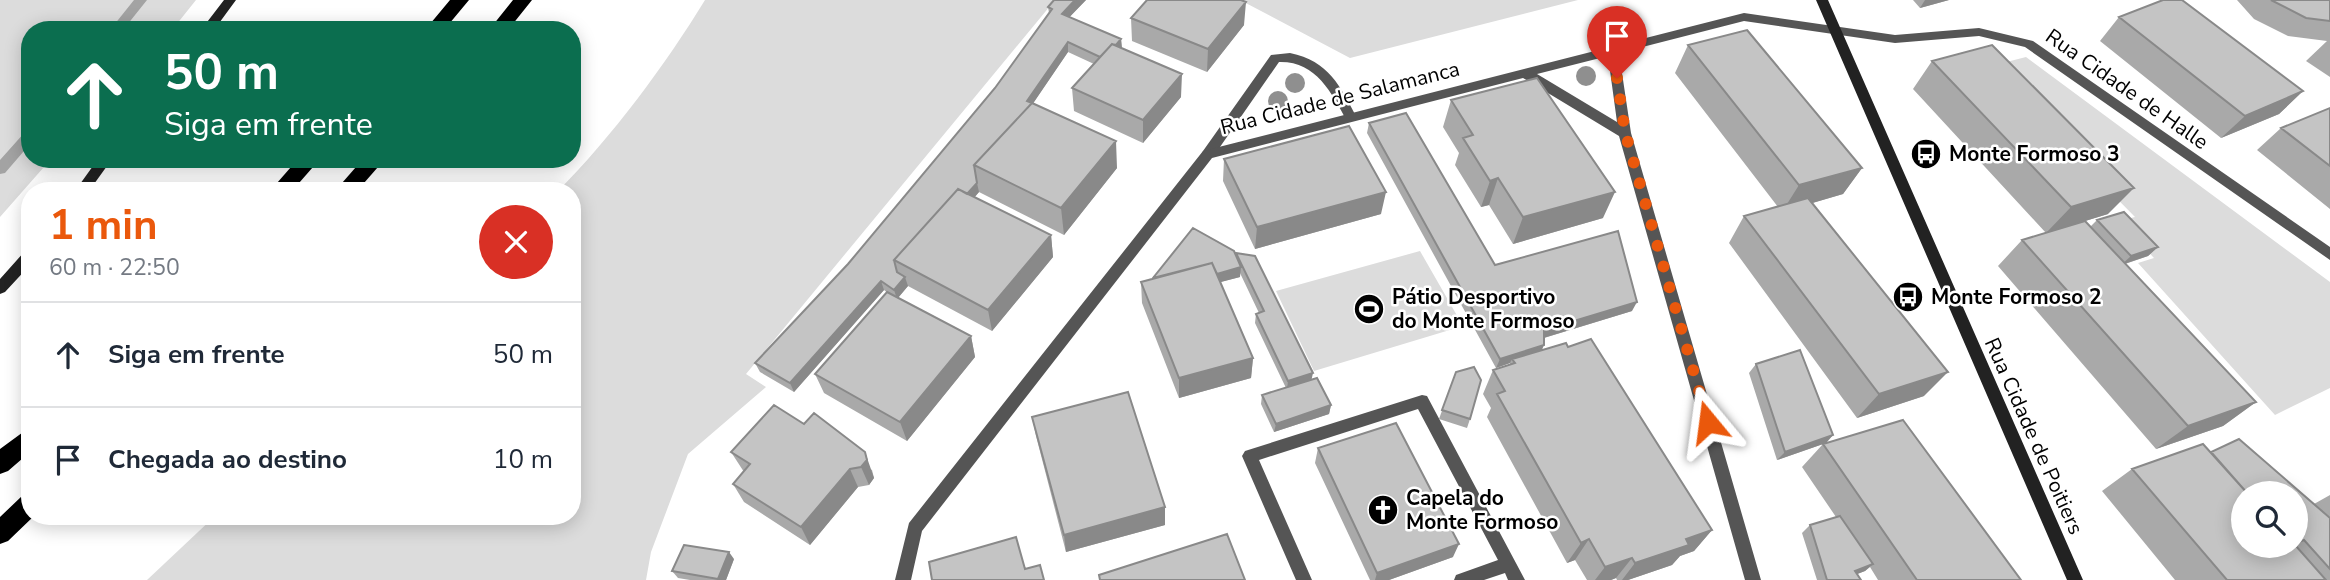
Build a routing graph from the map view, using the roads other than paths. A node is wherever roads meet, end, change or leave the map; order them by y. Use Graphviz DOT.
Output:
graph roads {
  1 [pos="230,0"];
  2 [pos="460,0"];
  3 [pos="523,0"];
  4 [pos="1822,0"];
  5 [pos="214,21"];
  6 [pos="442,21"];
  7 [pos="506,21"];
  8 [pos="1835,30"];
  9 [pos="1613,51"];
  10 [pos="1525,73"];
  11 [pos="1351,118"];
  12 [pos="1625,132"];
  13 [pos="1208,154"];
  14 [pos="99,168"];
  15 [pos="302,168"];
  16 [pos="367,168"];
  17 [pos="88,182"];
  18 [pos="288,182"];
  19 [pos="353,182"];
  20 [pos="2330,254"];
  21 [pos="21,265"];
  22 [pos="0,288"];
  23 [pos="21,445"];
  24 [pos="0,464"];
  25 [pos="21,513"];
  26 [pos="0,533"];
  27 [pos="1508,564"];
  28 [pos="903,580"];
  29 [pos="1304,580"];
  30 [pos="1462,580"];
  31 [pos="1517,580"];
  32 [pos="1753,580"];
  33 [pos="2075,580"];
  1 -- 5 [label="street"];
  2 -- 6 [label="highway"];
  3 -- 7 [label="highway"];
  4 -- 8 [label="street, Rua Cidade de Poitiers"];
  8 -- 9 [label="street, Rua Cidade de Salamanca"];
  8 -- 20 [label="street, Rua Cidade de Halle"];
  8 -- 33 [label="street, Rua Cidade de Poitiers"];
  9 -- 10 [label="street, Rua Cidade de Salamanca"];
  9 -- 12 [label="street"];
  10 -- 11 [label="street, Rua Cidade de Salamanca"];
  10 -- 12 [label="street"];
  11 -- 13 [label="street, Rua Cidade de Salamanca"];
  11 -- 13 [label="street"];
  12 -- 32 [label="street"];
  13 -- 28 [label="street, Rua Cidade de Salamanca"];
  14 -- 17 [label="street"];
  15 -- 18 [label="highway"];
  16 -- 19 [label="highway"];
  21 -- 22 [label="street"];
  23 -- 24 [label="highway"];
  25 -- 26 [label="highway"];
  27 -- 29 [label="street"];
  27 -- 30 [label="street"];
  27 -- 31 [label="street"];
}
